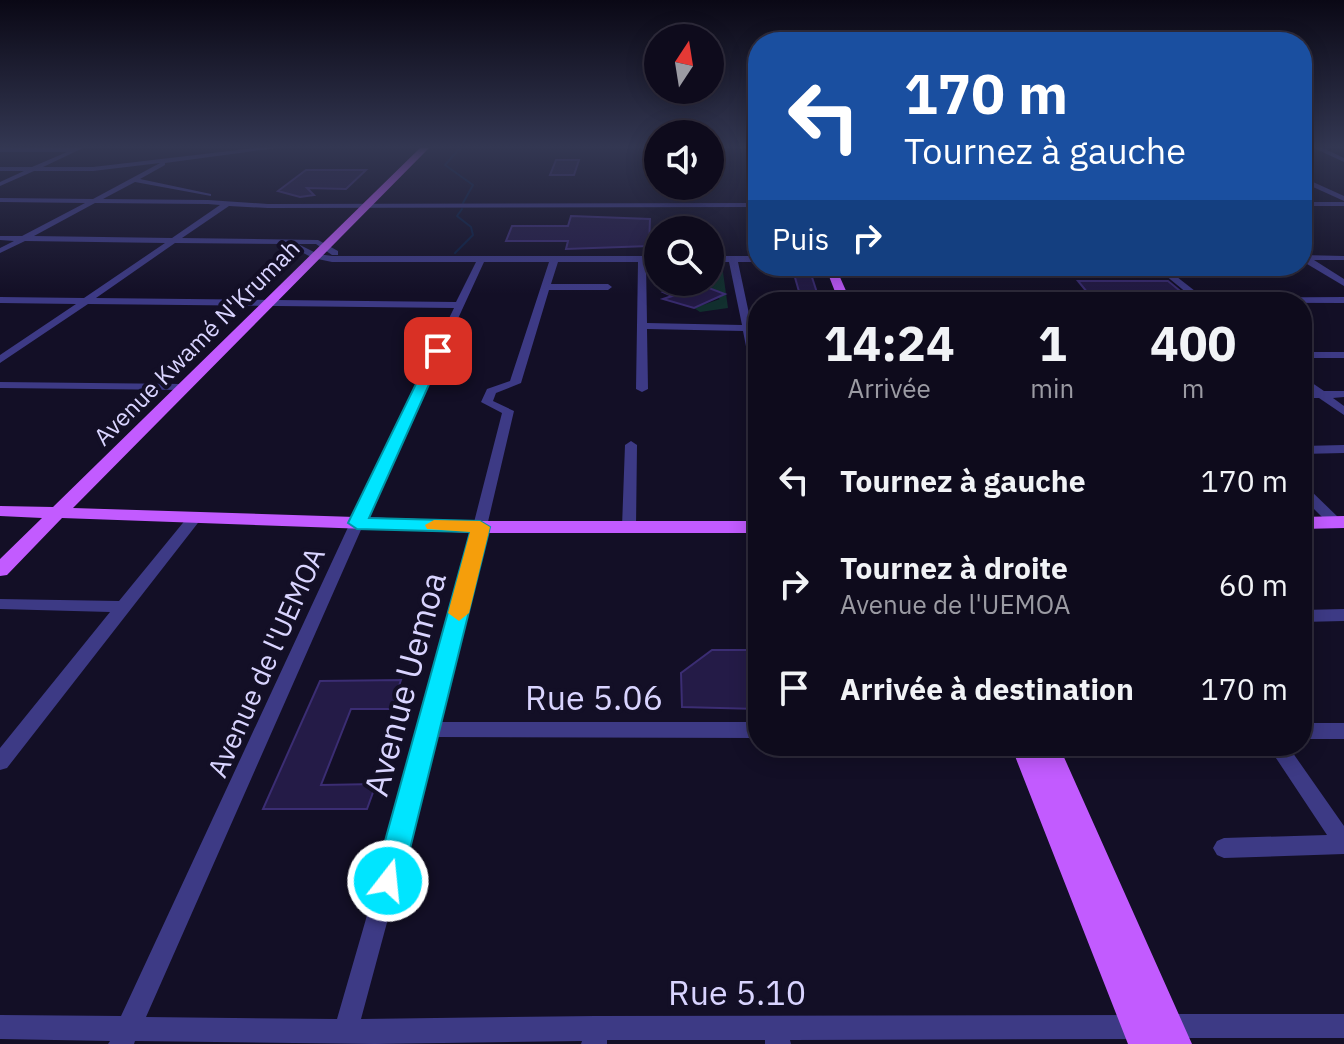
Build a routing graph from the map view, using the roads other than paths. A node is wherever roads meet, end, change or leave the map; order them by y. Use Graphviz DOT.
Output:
graph roads {
  1 [pos="100,197"];
  2 [pos="210,197"];
  3 [pos="371,197"];
  4 [pos="0,200"];
  5 [pos="92,201"];
  6 [pos="1344,201"];
  7 [pos="232,202"];
  8 [pos="1312,203"];
  9 [pos="748,205"];
  10 [pos="362,206"];
  11 [pos="0,238"];
  12 [pos="23,238"];
  13 [pos="176,239"];
  14 [pos="287,242"];
  15 [pos="313,249"];
  16 [pos="0,251"];
  17 [pos="1312,258"];
  18 [pos="1344,258"];
  19 [pos="642,259"];
  20 [pos="724,259"];
  21 [pos="733,259"];
  22 [pos="748,259"];
  23 [pos="481,260"];
  24 [pos="554,260"];
  25 [pos="1312,264"];
  26 [pos="1171,276"];
  27 [pos="1344,283"];
  28 [pos="545,287"];
  29 [pos="608,287"];
  30 [pos="1191,292"];
  31 [pos="0,300"];
  32 [pos="1312,300"];
  33 [pos="1344,300"];
  34 [pos="87,301"];
  35 [pos="261,303"];
  36 [pos="459,305"];
  37 [pos="644,326"];
  38 [pos="746,328"];
  39 [pos="748,337"];
  40 [pos="1312,355"];
  41 [pos="1344,355"];
  42 [pos="0,360"];
  43 [pos="0,385"];
  44 [pos="177,387"];
  45 [pos="1312,387"];
  46 [pos="642,389"];
  47 [pos="1344,394"];
  48 [pos="1312,395"];
  49 [pos="1322,395"];
  50 [pos="1344,412"];
  51 [pos="631,445"];
  52 [pos="1344,449"];
  53 [pos="1312,450"];
  54 [pos="1312,500"];
  55 [pos="0,511"];
  56 [pos="51,511"];
  57 [pos="196,516"];
  58 [pos="357,523"];
  59 [pos="1312,524"];
  60 [pos="1338,526"];
  61 [pos="480,527"];
  62 [pos="629,527"];
  63 [pos="748,527"];
  64 [pos="0,552"];
  65 [pos="0,570"];
  66 [pos="0,604"];
  67 [pos="124,607"];
  68 [pos="1344,615"];
  69 [pos="1312,616"];
  70 [pos="430,729"];
  71 [pos="748,730"];
  72 [pos="1312,731"];
  73 [pos="1344,731"];
  74 [pos="1028,756"];
  75 [pos="1051,756"];
  76 [pos="1284,756"];
  77 [pos="0,762"];
  78 [pos="1344,844"];
  79 [pos="1224,848"];
  80 [pos="1344,1026"];
  81 [pos="0,1027"];
  82 [pos="126,1035"];
  83 [pos="777,1035"];
  84 [pos="1156,1035"];
  85 [pos="595,1036"];
  86 [pos="344,1038"];
  1 -- 5 [label="street"];
  2 -- 7 [label="street"];
  3 -- 10 [label="main road, Avenue Kwamé N'Krumah"];
  4 -- 5 [label="street"];
  5 -- 7 [label="street"];
  5 -- 12 [label="street"];
  6 -- 8 [label="street"];
  7 -- 10 [label="street"];
  7 -- 13 [label="street"];
  9 -- 10 [label="street"];
  10 -- 15 [label="main road, Avenue Kwamé N'Krumah"];
  11 -- 12 [label="street"];
  12 -- 13 [label="street"];
  12 -- 16 [label="street"];
  13 -- 14 [label="street"];
  13 -- 34 [label="street"];
  14 -- 15 [label="street"];
  14 -- 15 [label="street"];
  15 -- 23 [label="street"];
  15 -- 35 [label="main road, Avenue Kwamé N'Krumah"];
  17 -- 18 [label="street"];
  19 -- 24 [label="street"];
  19 -- 37 [label="street"];
  20 -- 21 [label="street"];
  21 -- 22 [label="street"];
  21 -- 38 [label="street"];
  23 -- 24 [label="street"];
  23 -- 36 [label="street, Avenue de l'UEMOA"];
  24 -- 28 [label="street"];
  25 -- 27 [label="street"];
  26 -- 30 [label="street"];
  28 -- 29 [label="street"];
  28 -- 61 [label="street, Avenue Uemoa"];
  31 -- 34 [label="street"];
  32 -- 33 [label="street"];
  34 -- 35 [label="street"];
  34 -- 42 [label="street"];
  35 -- 36 [label="street"];
  35 -- 44 [label="main road, Avenue Kwamé N'Krumah"];
  36 -- 58 [label="street, Avenue de l'UEMOA"];
  37 -- 38 [label="street"];
  37 -- 46 [label="street"];
  38 -- 39 [label="street"];
  40 -- 41 [label="street"];
  43 -- 44 [label="street"];
  44 -- 56 [label="main road, Avenue Kwamé N'Krumah"];
  45 -- 49 [label="street"];
  47 -- 49 [label="street"];
  48 -- 49 [label="street"];
  49 -- 50 [label="street"];
  51 -- 62 [label="street"];
  52 -- 53 [label="street"];
  54 -- 60 [label="street"];
  55 -- 56 [label="main road"];
  56 -- 57 [label="main road"];
  56 -- 64 [label="main road, Avenue Kwamé N'Krumah"];
  56 -- 65 [label="main road, Avenue Kwamé N'Krumah"];
  57 -- 58 [label="main road"];
  57 -- 67 [label="street"];
  58 -- 61 [label="main road"];
  58 -- 82 [label="street, Avenue de l'UEMOA"];
  59 -- 60 [label="main road"];
  61 -- 62 [label="main road"];
  61 -- 70 [label="street, Avenue Uemoa"];
  62 -- 63 [label="main road"];
  66 -- 67 [label="street"];
  67 -- 77 [label="street"];
  68 -- 69 [label="street"];
  70 -- 71 [label="street, Rue 5.06"];
  70 -- 86 [label="street, Avenue Uemoa"];
  72 -- 73 [label="street"];
  74 -- 84 [label="main road"];
  75 -- 84 [label="main road"];
  76 -- 78 [label="street"];
  78 -- 79 [label="street"];
  80 -- 84 [label="street, Rue 5.10"];
  81 -- 82 [label="street, Rue 5.10"];
  82 -- 86 [label="street, Rue 5.10"];
  83 -- 84 [label="street, Rue 5.10"];
  83 -- 85 [label="street, Rue 5.10"];
  85 -- 86 [label="street, Rue 5.10"];
}
